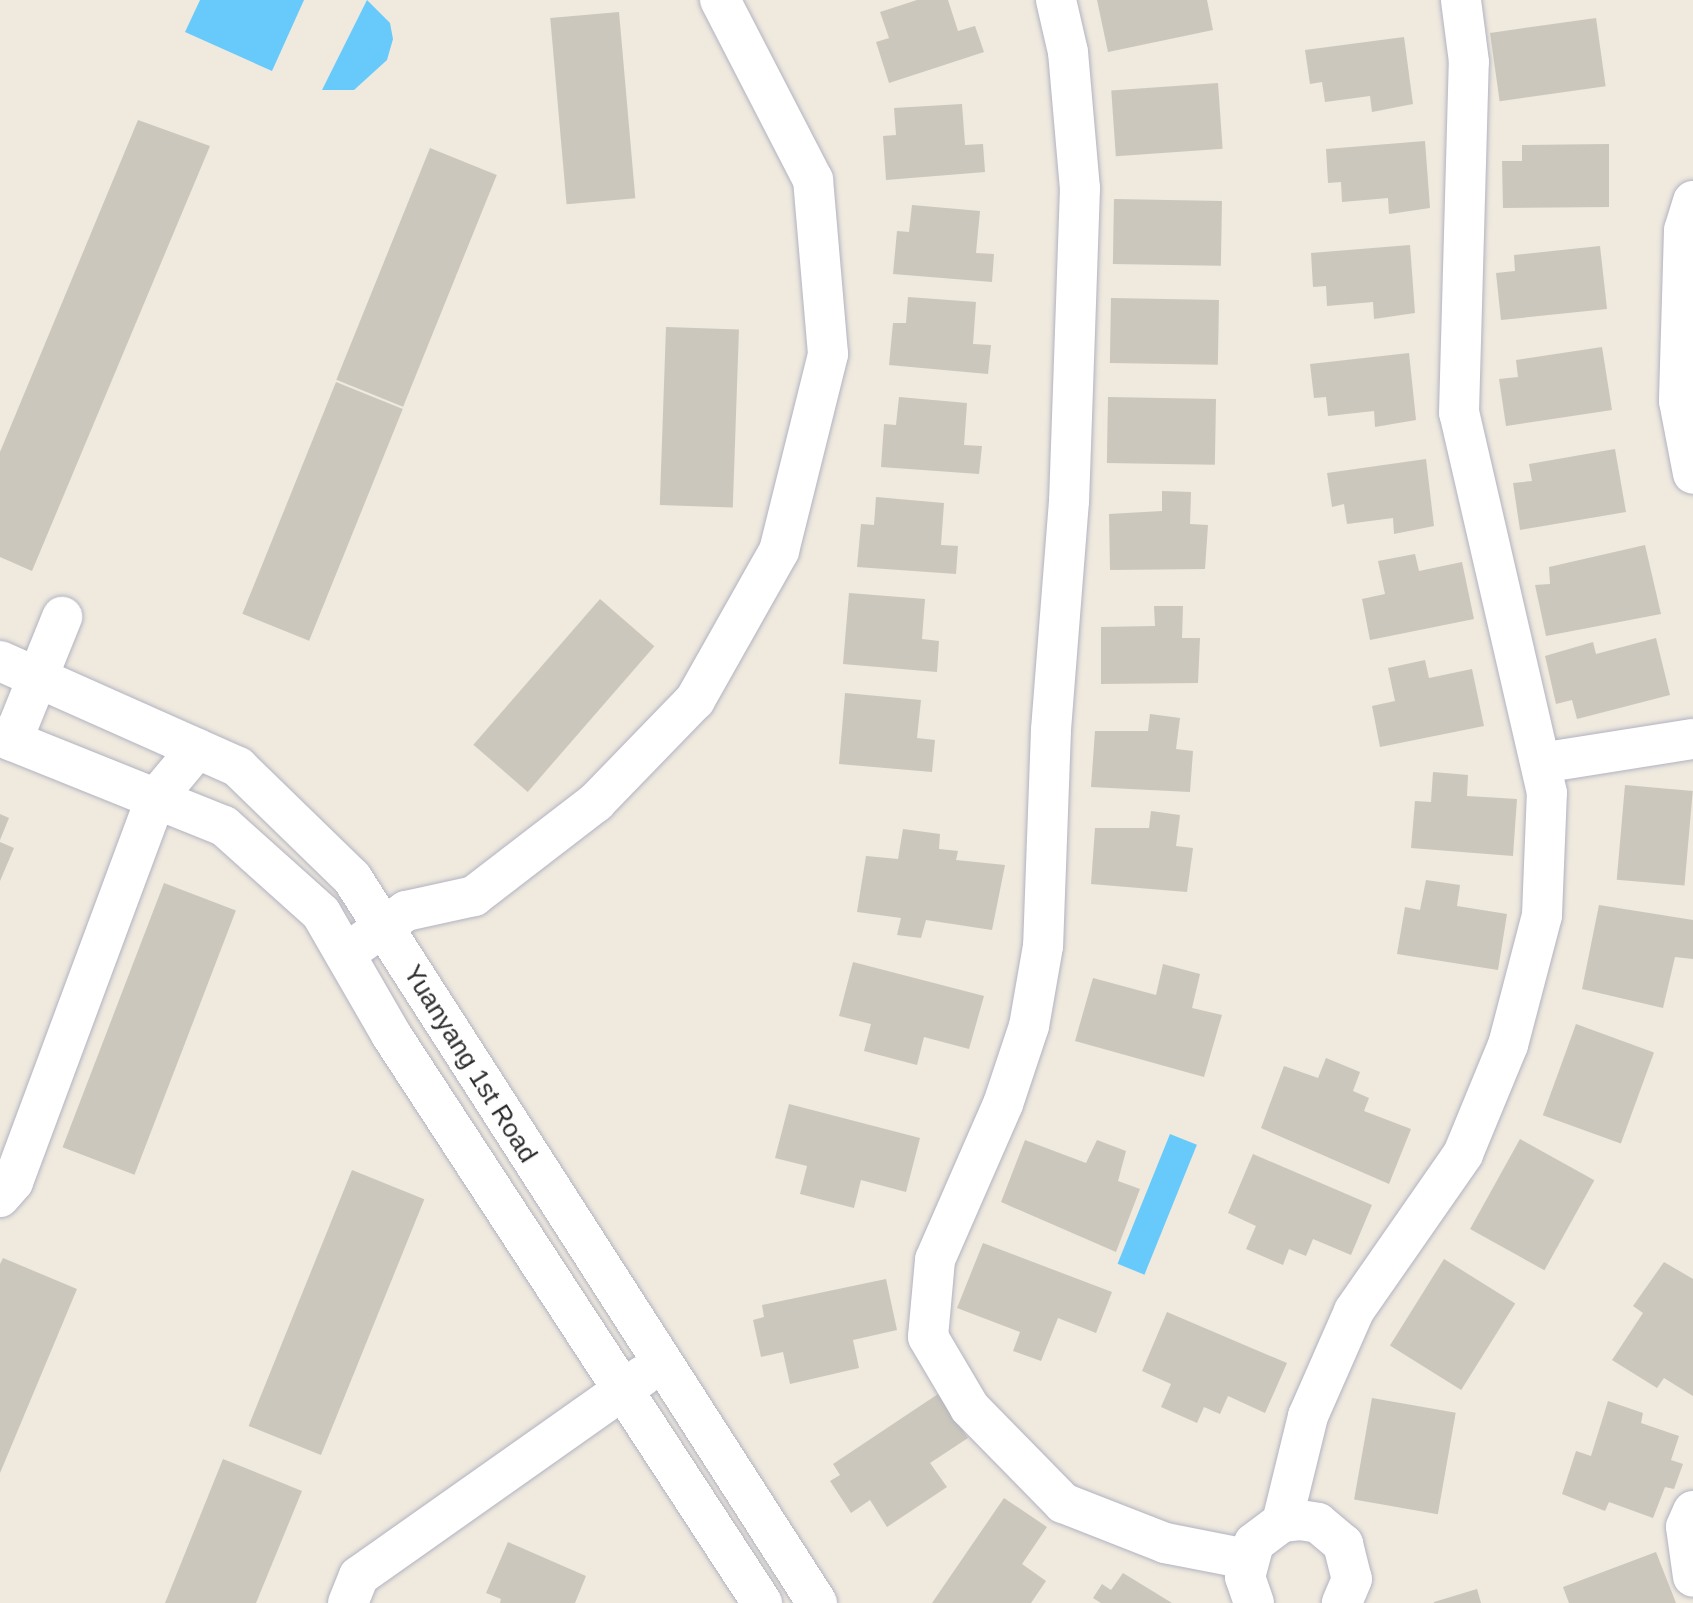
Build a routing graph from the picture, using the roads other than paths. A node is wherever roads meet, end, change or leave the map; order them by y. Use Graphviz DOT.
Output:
graph roads {
  1 [pos="720,0"];
  2 [pos="1056,0"];
  3 [pos="1461,0"];
  4 [pos="1693,201"];
  5 [pos="1693,474"];
  6 [pos="62,617"];
  7 [pos="0,661"];
  8 [pos="39,679"];
  9 [pos="6,738"];
  10 [pos="1693,739"];
  11 [pos="197,749"];
  12 [pos="1541,763"];
  13 [pos="156,798"];
  14 [pos="395,919"];
  15 [pos="345,954"];
  16 [pos="0,1197"];
  17 [pos="660,1363"];
  18 [pos="622,1390"];
  19 [pos="1693,1511"];
  20 [pos="1282,1522"];
  21 [pos="1247,1559"];
  22 [pos="1693,1577"];
  23 [pos="348,1603"];
  24 [pos="762,1603"];
  25 [pos="817,1603"];
  26 [pos="1254,1603"];
  27 [pos="1342,1603"];
  1 -- 14 [label="street"];
  2 -- 21 [label="street"];
  3 -- 12 [label="street"];
  4 -- 5 [label="street"];
  6 -- 8 [label="street"];
  7 -- 8 [label="street, Yuanyang 1st Road"];
  8 -- 9 [label="street"];
  8 -- 11 [label="street, Yuanyang 1st Road"];
  9 -- 13 [label="street, Yuanyang 1st Road"];
  10 -- 12 [label="street"];
  11 -- 13 [label="street"];
  11 -- 14 [label="street, Yuanyang 1st Road"];
  12 -- 20 [label="street"];
  13 -- 15 [label="street, Yuanyang 1st Road"];
  13 -- 16 [label="street"];
  14 -- 15 [label="street"];
  14 -- 17 [label="street, Yuanyang 1st Road"];
  15 -- 18 [label="street, Yuanyang 1st Road"];
  17 -- 18 [label="street"];
  17 -- 25 [label="street, Yuanyang 1st Road"];
  18 -- 23 [label="street"];
  18 -- 24 [label="street, Yuanyang 1st Road"];
  19 -- 22 [label="street"];
  20 -- 21 [label="street"];
  20 -- 27 [label="street"];
  21 -- 26 [label="street"];
}
